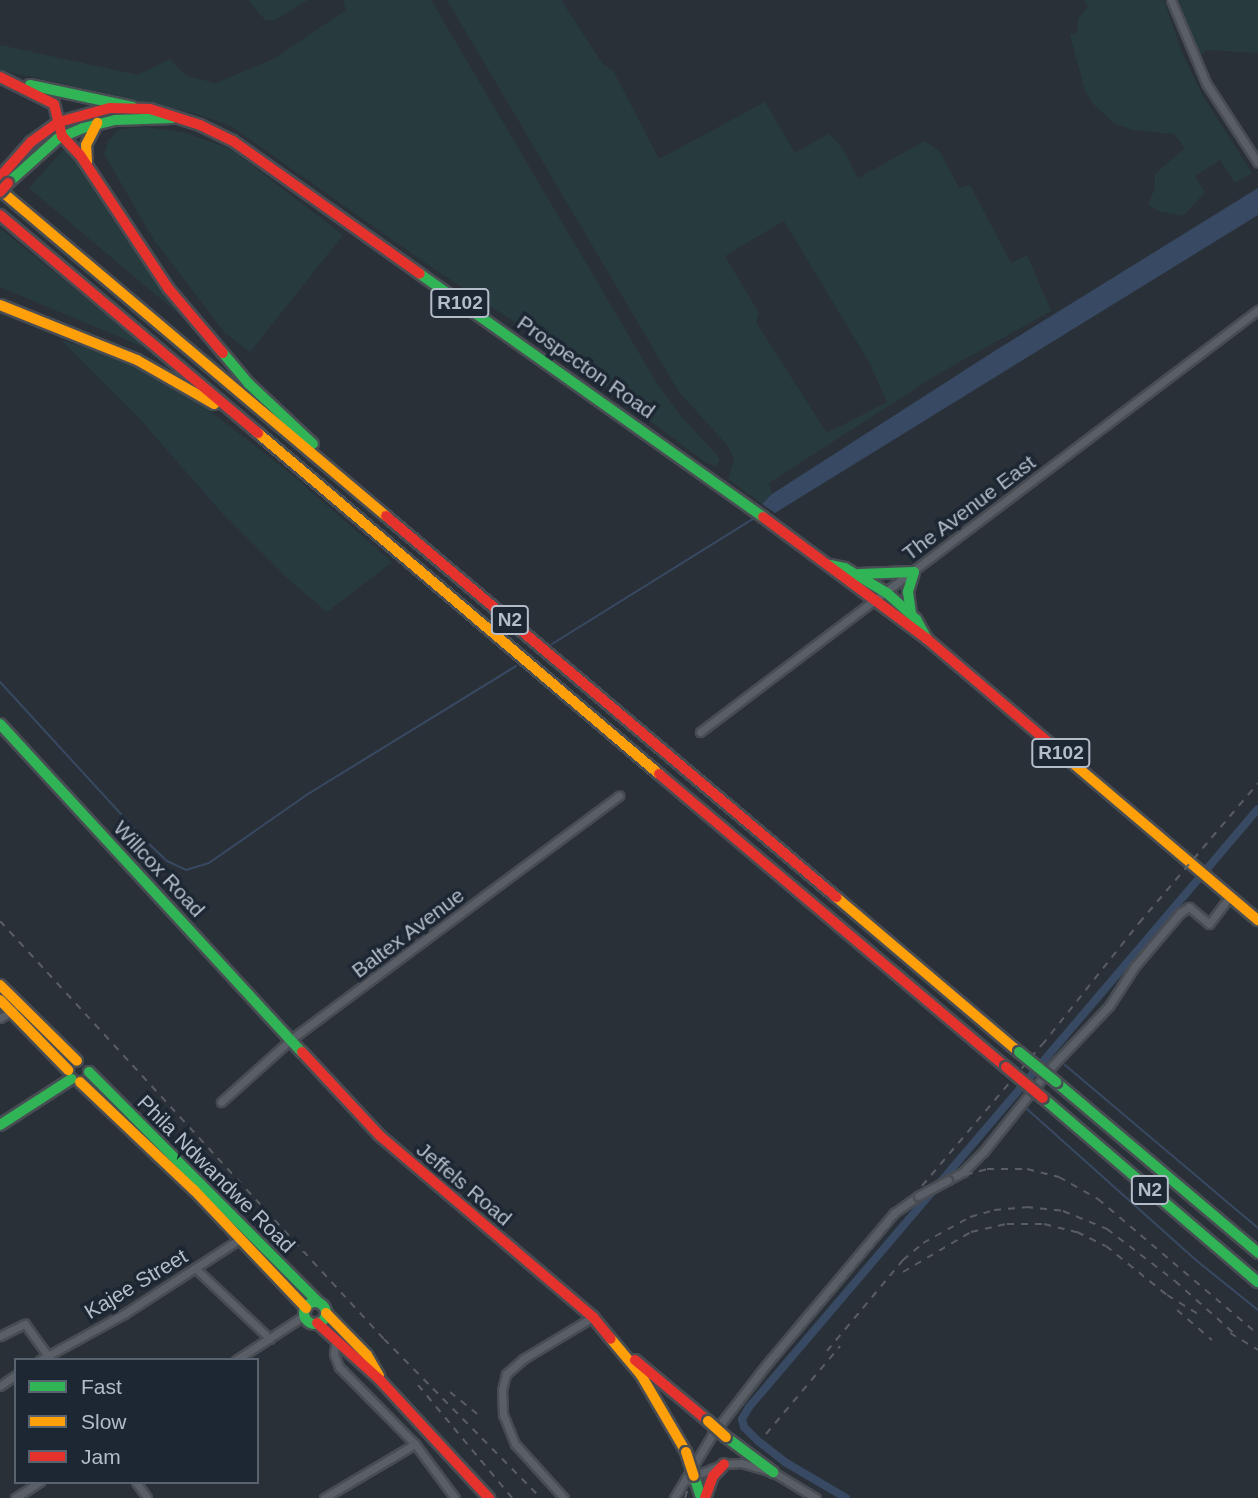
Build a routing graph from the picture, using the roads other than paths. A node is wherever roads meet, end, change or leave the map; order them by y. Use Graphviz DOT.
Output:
graph roads {
  1 [pos="1171,0"];
  2 [pos="3,78"];
  3 [pos="132,107"];
  4 [pos="175,118"];
  5 [pos="59,122"];
  6 [pos="97,123"];
  7 [pos="62,136"];
  8 [pos="1258,163"];
  9 [pos="87,165"];
  10 [pos="2,185"];
  11 [pos="0,215"];
  12 [pos="0,305"];
  13 [pos="1258,310"];
  14 [pos="244,423"];
  15 [pos="326,465"];
  16 [pos="829,565"];
  17 [pos="915,572"];
  18 [pos="856,573"];
  19 [pos="887,593"];
  20 [pos="876,601"];
  21 [pos="911,614"];
  22 [pos="927,639"];
  23 [pos="0,724"];
  24 [pos="700,732"];
  25 [pos="619,796"];
  26 [pos="1230,896"];
  27 [pos="1258,920"];
  28 [pos="0,985"];
  29 [pos="0,1000"];
  30 [pos="14,1009"];
  31 [pos="0,1018"];
  32 [pos="290,1040"];
  33 [pos="77,1061"];
  34 [pos="89,1072"];
  35 [pos="73,1077"];
  36 [pos="221,1102"];
  37 [pos="0,1125"];
  38 [pos="240,1239"];
  39 [pos="1258,1253"];
  40 [pos="195,1268"];
  41 [pos="1258,1282"];
  42 [pos="318,1302"];
  43 [pos="305,1311"];
  44 [pos="326,1313"];
  45 [pos="593,1317"];
  46 [pos="317,1323"];
  47 [pos="0,1336"];
  48 [pos="270,1339"];
  49 [pos="335,1339"];
  50 [pos="621,1348"];
  51 [pos="348,1351"];
  52 [pos="334,1354"];
  53 [pos="49,1357"];
  54 [pos="239,1358"];
  55 [pos="380,1380"];
  56 [pos="415,1444"];
  57 [pos="724,1464"];
  58 [pos="773,1472"];
  59 [pos="695,1480"];
  60 [pos="37,1484"];
  61 [pos="15,1498"];
  62 [pos="324,1498"];
  63 [pos="455,1498"];
  64 [pos="489,1498"];
  65 [pos="564,1498"];
  66 [pos="674,1498"];
  67 [pos="703,1498"];
  68 [pos="816,1498"];
  1 -- 8 [label="street"];
  2 -- 3 [label="main road"];
  2 -- 5 [label="main road"];
  3 -- 4 [label="main road, Prospecton Road / R102"];
  3 -- 5 [label="main road, Prospecton Road / R102"];
  4 -- 6 [label="main road, Prospecton Road / R102"];
  4 -- 16 [label="main road, Prospecton Road / R102"];
  5 -- 7 [label="main road"];
  5 -- 10 [label="main road, Prospecton Road / R102"];
  6 -- 7 [label="main road, Prospecton Road / R102"];
  6 -- 9 [label="main road"];
  7 -- 9 [label="main road"];
  7 -- 10 [label="main road, Prospecton Road / R102"];
  9 -- 15 [label="main road"];
  10 -- 15 [label="main road, N2"];
  11 -- 14 [label="main road, N2"];
  12 -- 14 [label="main road"];
  13 -- 17 [label="street, The Avenue East"];
  14 -- 41 [label="main road, N2, bridge"];
  15 -- 39 [label="main road, N2, bridge"];
  16 -- 18 [label="main road, R102"];
  16 -- 20 [label="main road, R102"];
  17 -- 18 [label="main road"];
  17 -- 19 [label="street, The Avenue East"];
  17 -- 21 [label="main road"];
  18 -- 19 [label="main road, R102"];
  19 -- 20 [label="street, The Avenue East"];
  19 -- 21 [label="main road, R102"];
  20 -- 22 [label="main road, R102"];
  20 -- 24 [label="street, The Avenue East"];
  21 -- 22 [label="main road, R102"];
  22 -- 26 [label="main road, R102"];
  23 -- 32 [label="main road, Willcox Road"];
  25 -- 32 [label="street, Baltex Avenue"];
  26 -- 27 [label="main road, R102"];
  26 -- 66 [label="street, bridge"];
  28 -- 30 [label="main road, Phila Ndwandwe Road"];
  29 -- 30 [label="main road, Phila Ndwandwe Road"];
  30 -- 31 [label="street"];
  30 -- 33 [label="main road, Phila Ndwandwe Road"];
  30 -- 35 [label="main road, Phila Ndwandwe Road"];
  32 -- 36 [label="street, Baltex Avenue"];
  32 -- 45 [label="main road, Jeffels Road"];
  33 -- 34 [label="main road, Phila Ndwandwe Road"];
  33 -- 35 [label="main road"];
  34 -- 35 [label="main road"];
  34 -- 42 [label="main road, Phila Ndwandwe Road"];
  35 -- 37 [label="main road"];
  35 -- 38 [label="main road, Phila Ndwandwe Road"];
  38 -- 40 [label="street, Kajee Street"];
  38 -- 43 [label="main road, Phila Ndwandwe Road"];
  40 -- 48 [label="street"];
  40 -- 53 [label="street, Kajee Street"];
  42 -- 43 [label="main road"];
  42 -- 44 [label="main road, Phila Ndwandwe Road"];
  43 -- 46 [label="main road, Phila Ndwandwe Road"];
  43 -- 48 [label="street"];
  44 -- 46 [label="main road"];
  44 -- 55 [label="main road"];
  45 -- 50 [label="main road, Jeffels Road"];
  45 -- 65 [label="street"];
  46 -- 49 [label="main road"];
  47 -- 53 [label="street"];
  48 -- 54 [label="street"];
  49 -- 51 [label="main road"];
  49 -- 52 [label="street"];
  50 -- 58 [label="main road, bridge"];
  50 -- 59 [label="main road, bridge"];
  51 -- 52 [label="street"];
  51 -- 55 [label="main road"];
  52 -- 56 [label="street"];
  55 -- 64 [label="main road"];
  56 -- 62 [label="street"];
  56 -- 63 [label="street"];
  57 -- 58 [label="street"];
  57 -- 59 [label="street"];
  57 -- 67 [label="main road"];
  58 -- 68 [label="street"];
  59 -- 67 [label="main road"];
  60 -- 61 [label="street"];
}
